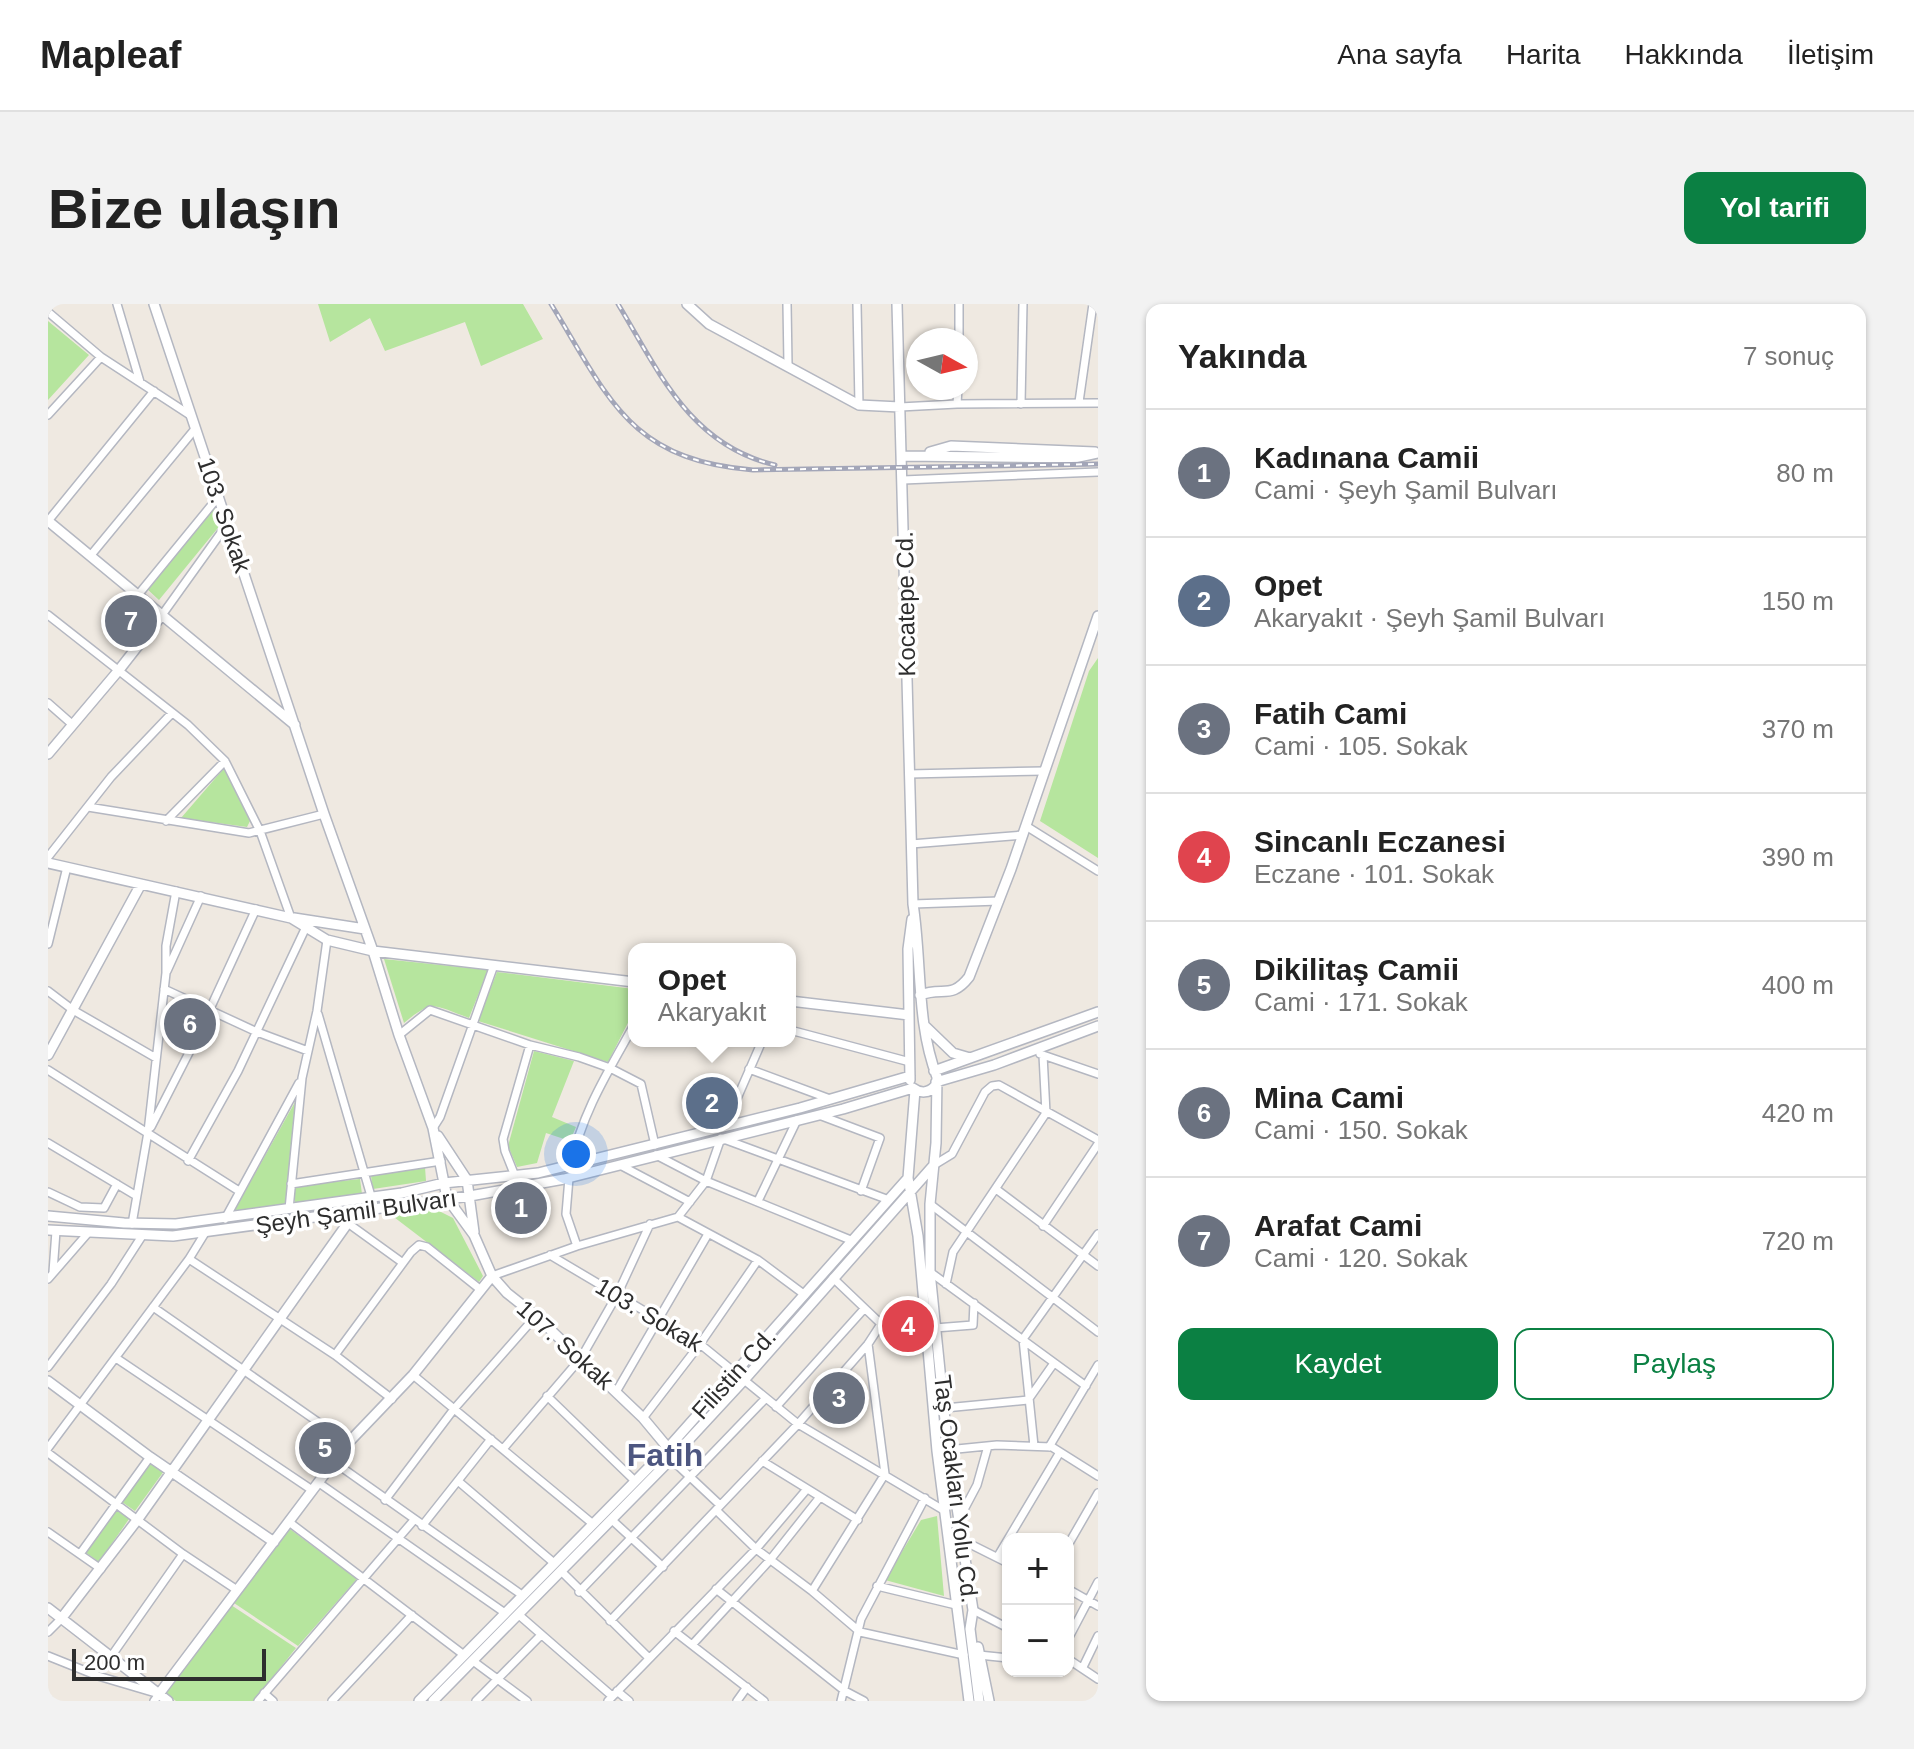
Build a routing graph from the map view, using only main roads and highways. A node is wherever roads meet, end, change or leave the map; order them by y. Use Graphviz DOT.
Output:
graph roads {
  1 [pos="154,304"];
  2 [pos="687,304"];
  3 [pos="897,304"];
  4 [pos="900,407"];
  5 [pos="1098,453"];
  6 [pos="903,456"];
  7 [pos="48,521"];
  8 [pos="162,615"];
  9 [pos="1098,616"];
  10 [pos="1094,641"];
  11 [pos="295,725"];
  12 [pos="48,754"];
  13 [pos="48,860"];
  14 [pos="141,884"];
  15 [pos="913,904"];
  16 [pos="291,918"];
  17 [pos="365,929"];
  18 [pos="373,951"];
  19 [pos="628,981"];
  20 [pos="920,995"];
  21 [pos="796,1002"];
  22 [pos="1098,1012"];
  23 [pos="909,1015"];
  24 [pos="922,1023"];
  25 [pos="1098,1026"];
  26 [pos="48,1055"];
  27 [pos="970,1058"];
  28 [pos="910,1070"];
  29 [pos="933,1070"];
  30 [pos="936,1084"];
  31 [pos="914,1089"];
  32 [pos="433,1128"];
  33 [pos="656,1150"];
  34 [pos="934,1165"];
  35 [pos="908,1178"];
  36 [pos="467,1180"];
  37 [pos="444,1183"];
  38 [pos="910,1193"];
  39 [pos="470,1196"];
  40 [pos="447,1198"];
  41 [pos="357,1210"];
  42 [pos="48,1216"];
  43 [pos="52,1231"];
  44 [pos="474,1235"];
  45 [pos="492,1276"];
  46 [pos="48,1381"];
  47 [pos="668,1448"];
  48 [pos="671,1459"];
  49 [pos="171,1471"];
  50 [pos="274,1542"];
  51 [pos="950,1558"];
  52 [pos="48,1608"];
  53 [pos="973,1610"];
  54 [pos="61,1619"];
  55 [pos="469,1658"];
  56 [pos="160,1699"];
  57 [pos="419,1701"];
  58 [pos="433,1701"];
  59 [pos="969,1701"];
  60 [pos="979,1701"];
  61 [pos="989,1701"];
  1 -- 11 [label="main road, 103. Sokak"];
  2 -- 4 [label="main road"];
  3 -- 4 [label="main road, Kocatepe Cd."];
  4 -- 6 [label="main road, Kocatepe Cd."];
  5 -- 6 [label="main road"];
  6 -- 15 [label="main road, Kocatepe Cd."];
  7 -- 8 [label="main road"];
  8 -- 11 [label="main road"];
  8 -- 12 [label="main road"];
  9 -- 10 [label="main road"];
  10 -- 20 [label="main road"];
  11 -- 17 [label="main road, 103. Sokak"];
  13 -- 14 [label="main road"];
  14 -- 16 [label="main road"];
  14 -- 26 [label="main road"];
  15 -- 20 [label="main road, Kocatepe Cd."];
  15 -- 23 [label="main road, Kocatepe Cd."];
  16 -- 17 [label="main road"];
  16 -- 18 [label="main road"];
  17 -- 18 [label="main road, 103. Sokak"];
  18 -- 19 [label="main road"];
  18 -- 32 [label="main road, 103. Sokak"];
  20 -- 24 [label="main road, Kocatepe Cd."];
  21 -- 23 [label="main road"];
  22 -- 27 [label="main road, Şeyh Şamil Bulvarı"];
  23 -- 28 [label="main road, Kocatepe Cd."];
  24 -- 27 [label="main road"];
  24 -- 29 [label="main road, Kocatepe Cd."];
  25 -- 30 [label="main road, Şeyh Şamil Bulvarı"];
  27 -- 29 [label="main road, Şeyh Şamil Bulvarı"];
  28 -- 29 [label="main road, Şeyh Şamil Bulvarı"];
  28 -- 31 [label="main road"];
  28 -- 33 [label="main road, Şeyh Şamil Bulvarı"];
  29 -- 30 [label="main road"];
  30 -- 31 [label="main road, Şeyh Şamil Bulvarı"];
  30 -- 34 [label="main road, Taş Ocakları Yolu Cd."];
  31 -- 33 [label="main road, Şeyh Şamil Bulvarı"];
  31 -- 35 [label="main road, Taş Ocakları Yolu Cd."];
  32 -- 36 [label="main road, 103. Sokak"];
  32 -- 37 [label="main road, 103. Sokak"];
  33 -- 36 [label="main road, Şeyh Şamil Bulvarı"];
  33 -- 39 [label="main road, Şeyh Şamil Bulvarı"];
  34 -- 38 [label="main road, Filistin Cd."];
  34 -- 53 [label="main road, Taş Ocakları Yolu Cd."];
  35 -- 38 [label="main road, Taş Ocakları Yolu Cd."];
  35 -- 47 [label="main road, Filistin Cd."];
  36 -- 37 [label="main road, Şeyh Şamil Bulvarı"];
  36 -- 39 [label="main road, 103. Sokak"];
  37 -- 40 [label="main road, 103. Sokak"];
  37 -- 42 [label="main road, Şeyh Şamil Bulvarı"];
  38 -- 48 [label="main road, Filistin Cd."];
  38 -- 51 [label="main road, Taş Ocakları Yolu Cd."];
  39 -- 40 [label="main road, Şeyh Şamil Bulvarı"];
  39 -- 44 [label="main road, 103. Sokak"];
  40 -- 41 [label="main road, Şeyh Şamil Bulvarı"];
  40 -- 44 [label="main road"];
  41 -- 43 [label="main road, Şeyh Şamil Bulvarı"];
  41 -- 49 [label="main road"];
  44 -- 45 [label="main road, 107. Sokak"];
  45 -- 47 [label="main road, 107. Sokak"];
  45 -- 50 [label="main road"];
  46 -- 49 [label="main road"];
  47 -- 48 [label="main road"];
  47 -- 55 [label="main road, Filistin Cd."];
  48 -- 55 [label="main road, Filistin Cd."];
  49 -- 50 [label="main road"];
  49 -- 54 [label="main road"];
  50 -- 56 [label="main road"];
  51 -- 53 [label="main road"];
  51 -- 59 [label="main road, Taş Ocakları Yolu Cd."];
  52 -- 54 [label="main road"];
  53 -- 60 [label="main road, Taş Ocakları Yolu Cd."];
  53 -- 61 [label="main road"];
  54 -- 56 [label="main road"];
  55 -- 57 [label="main road, Filistin Cd."];
  55 -- 58 [label="main road, Filistin Cd."];
}
